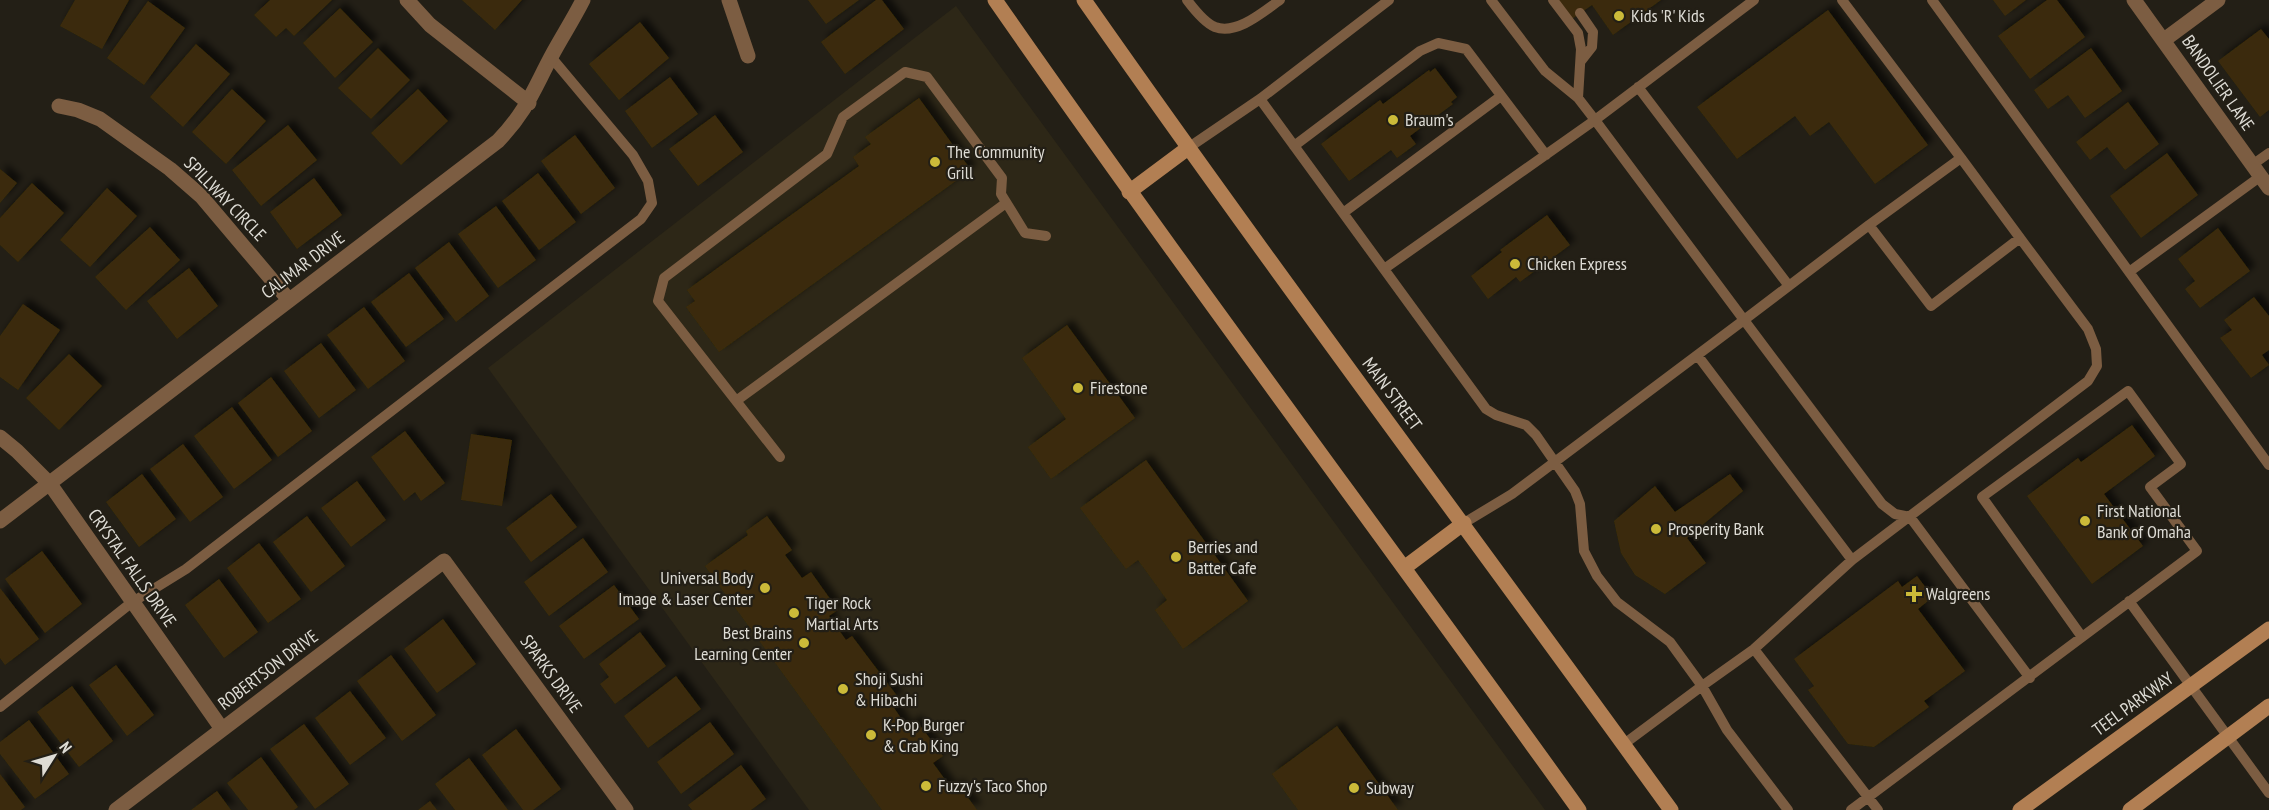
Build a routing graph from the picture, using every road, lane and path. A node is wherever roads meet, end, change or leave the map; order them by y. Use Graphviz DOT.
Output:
graph roads {
  1 [pos="407,0"];
  2 [pos="583,0"];
  3 [pos="729,0"];
  4 [pos="994,0"];
  5 [pos="1084,0"];
  6 [pos="1186,0"];
  7 [pos="1280,0"];
  8 [pos="1389,0"];
  9 [pos="1491,0"];
  10 [pos="1553,0"];
  11 [pos="1754,0"];
  12 [pos="1842,0"];
  13 [pos="1932,0"];
  14 [pos="2134,0"];
  15 [pos="2218,0"];
  16 [pos="1580,13"];
  17 [pos="2164,40"];
  18 [pos="748,56"];
  19 [pos="551,57"];
  20 [pos="1581,62"];
  21 [pos="1638,87"];
  22 [pos="1502,96"];
  23 [pos="1578,98"];
  24 [pos="1260,99"];
  25 [pos="529,103"];
  26 [pos="59,105"];
  27 [pos="1595,120"];
  28 [pos="1294,146"];
  29 [pos="1188,148"];
  30 [pos="2269,153"];
  31 [pos="1546,155"];
  32 [pos="1962,158"];
  33 [pos="2261,177"];
  34 [pos="1129,192"];
  35 [pos="1006,203"];
  36 [pos="1343,213"];
  37 [pos="1869,225"];
  38 [pos="1046,236"];
  39 [pos="2020,238"];
  40 [pos="1384,269"];
  41 [pos="2128,272"];
  42 [pos="1789,286"];
  43 [pos="289,300"];
  44 [pos="1744,320"];
  45 [pos="1698,356"];
  46 [pos="736,401"];
  47 [pos="0,437"];
  48 [pos="780,457"];
  49 [pos="1554,463"];
  50 [pos="2269,465"];
  51 [pos="50,484"];
  52 [pos="1910,517"];
  53 [pos="0,520"];
  54 [pos="1464,523"];
  55 [pos="1852,560"];
  56 [pos="444,561"];
  57 [pos="1404,568"];
  58 [pos="2128,601"];
  59 [pos="131,603"];
  60 [pos="2269,629"];
  61 [pos="2082,636"];
  62 [pos="1754,649"];
  63 [pos="2030,678"];
  64 [pos="1702,686"];
  65 [pos="2190,687"];
  66 [pos="2269,706"];
  67 [pos="0,707"];
  68 [pos="222,729"];
  69 [pos="2227,737"];
  70 [pos="1624,744"];
  71 [pos="2269,793"];
  72 [pos="1868,797"];
  73 [pos="618,807"];
  74 [pos="116,810"];
  75 [pos="1579,810"];
  76 [pos="1671,810"];
  77 [pos="1788,810"];
  78 [pos="1851,810"];
  79 [pos="1878,810"];
  80 [pos="2020,810"];
  81 [pos="2130,810"];
  1 -- 25 [label="street"];
  2 -- 19 [label="street, CALIMAR DRIVE"];
  3 -- 18 [label="street"];
  4 -- 34 [label="main road"];
  5 -- 29 [label="main road, MAIN STREET"];
  6 -- 7 [label="lane"];
  8 -- 24 [label="lane"];
  9 -- 23 [label="lane"];
  10 -- 20 [label="lane"];
  11 -- 21 [label="lane"];
  12 -- 32 [label="lane"];
  13 -- 41 [label="lane"];
  14 -- 17 [label="street, BANDOLIER LANE"];
  15 -- 17 [label="street"];
  16 -- 20 [label="lane"];
  17 -- 33 [label="street, BANDOLIER LANE"];
  19 -- 25 [label="street, CALIMAR DRIVE"];
  19 -- 59 [label="lane"];
  20 -- 23 [label="lane"];
  21 -- 27 [label="lane"];
  21 -- 42 [label="lane"];
  22 -- 28 [label="lane"];
  22 -- 31 [label="lane"];
  22 -- 36 [label="lane"];
  23 -- 27 [label="lane"];
  24 -- 28 [label="lane"];
  24 -- 29 [label="lane"];
  25 -- 43 [label="street, CALIMAR DRIVE"];
  26 -- 43 [label="street, SPILLWAY CIRCLE"];
  27 -- 31 [label="lane"];
  27 -- 44 [label="lane"];
  28 -- 36 [label="lane"];
  29 -- 34 [label="main road"];
  29 -- 54 [label="main road, MAIN STREET"];
  30 -- 33 [label="lane"];
  31 -- 40 [label="lane"];
  32 -- 37 [label="lane"];
  32 -- 39 [label="lane"];
  33 -- 41 [label="lane"];
  34 -- 57 [label="main road"];
  35 -- 38 [label="lane"];
  35 -- 46 [label="lane"];
  35 -- 46 [label="lane"];
  36 -- 40 [label="lane"];
  37 -- 39 [label="lane"];
  37 -- 42 [label="lane"];
  39 -- 52 [label="lane"];
  40 -- 49 [label="lane"];
  41 -- 50 [label="lane"];
  42 -- 44 [label="lane"];
  43 -- 51 [label="street, CALIMAR DRIVE"];
  44 -- 45 [label="lane"];
  44 -- 52 [label="lane"];
  45 -- 49 [label="lane"];
  45 -- 55 [label="lane"];
  46 -- 48 [label="lane"];
  47 -- 51 [label="street, CRYSTAL FALLS DRIVE"];
  49 -- 54 [label="lane"];
  49 -- 64 [label="lane"];
  51 -- 53 [label="street, CALIMAR DRIVE"];
  51 -- 59 [label="street, CRYSTAL FALLS DRIVE"];
  52 -- 55 [label="lane"];
  52 -- 63 [label="lane"];
  54 -- 57 [label="main road"];
  54 -- 70 [label="main road, MAIN STREET"];
  55 -- 62 [label="lane"];
  56 -- 68 [label="street, ROBERTSON DRIVE"];
  56 -- 73 [label="street, SPARKS DRIVE"];
  57 -- 75 [label="main road"];
  58 -- 61 [label="lane"];
  58 -- 61 [label="lane"];
  58 -- 65 [label="lane"];
  59 -- 67 [label="lane"];
  59 -- 68 [label="street, CRYSTAL FALLS DRIVE"];
  60 -- 65 [label="main road, TEEL PARKWAY"];
  61 -- 63 [label="lane"];
  62 -- 64 [label="lane"];
  62 -- 72 [label="lane"];
  63 -- 72 [label="lane"];
  64 -- 70 [label="lane"];
  64 -- 77 [label="lane"];
  65 -- 69 [label="lane"];
  65 -- 80 [label="main road, TEEL PARKWAY"];
  66 -- 69 [label="main road"];
  68 -- 74 [label="street, ROBERTSON DRIVE"];
  69 -- 71 [label="lane"];
  69 -- 81 [label="main road"];
  70 -- 76 [label="main road, MAIN STREET"];
  72 -- 78 [label="lane"];
  72 -- 79 [label="lane"];
}
